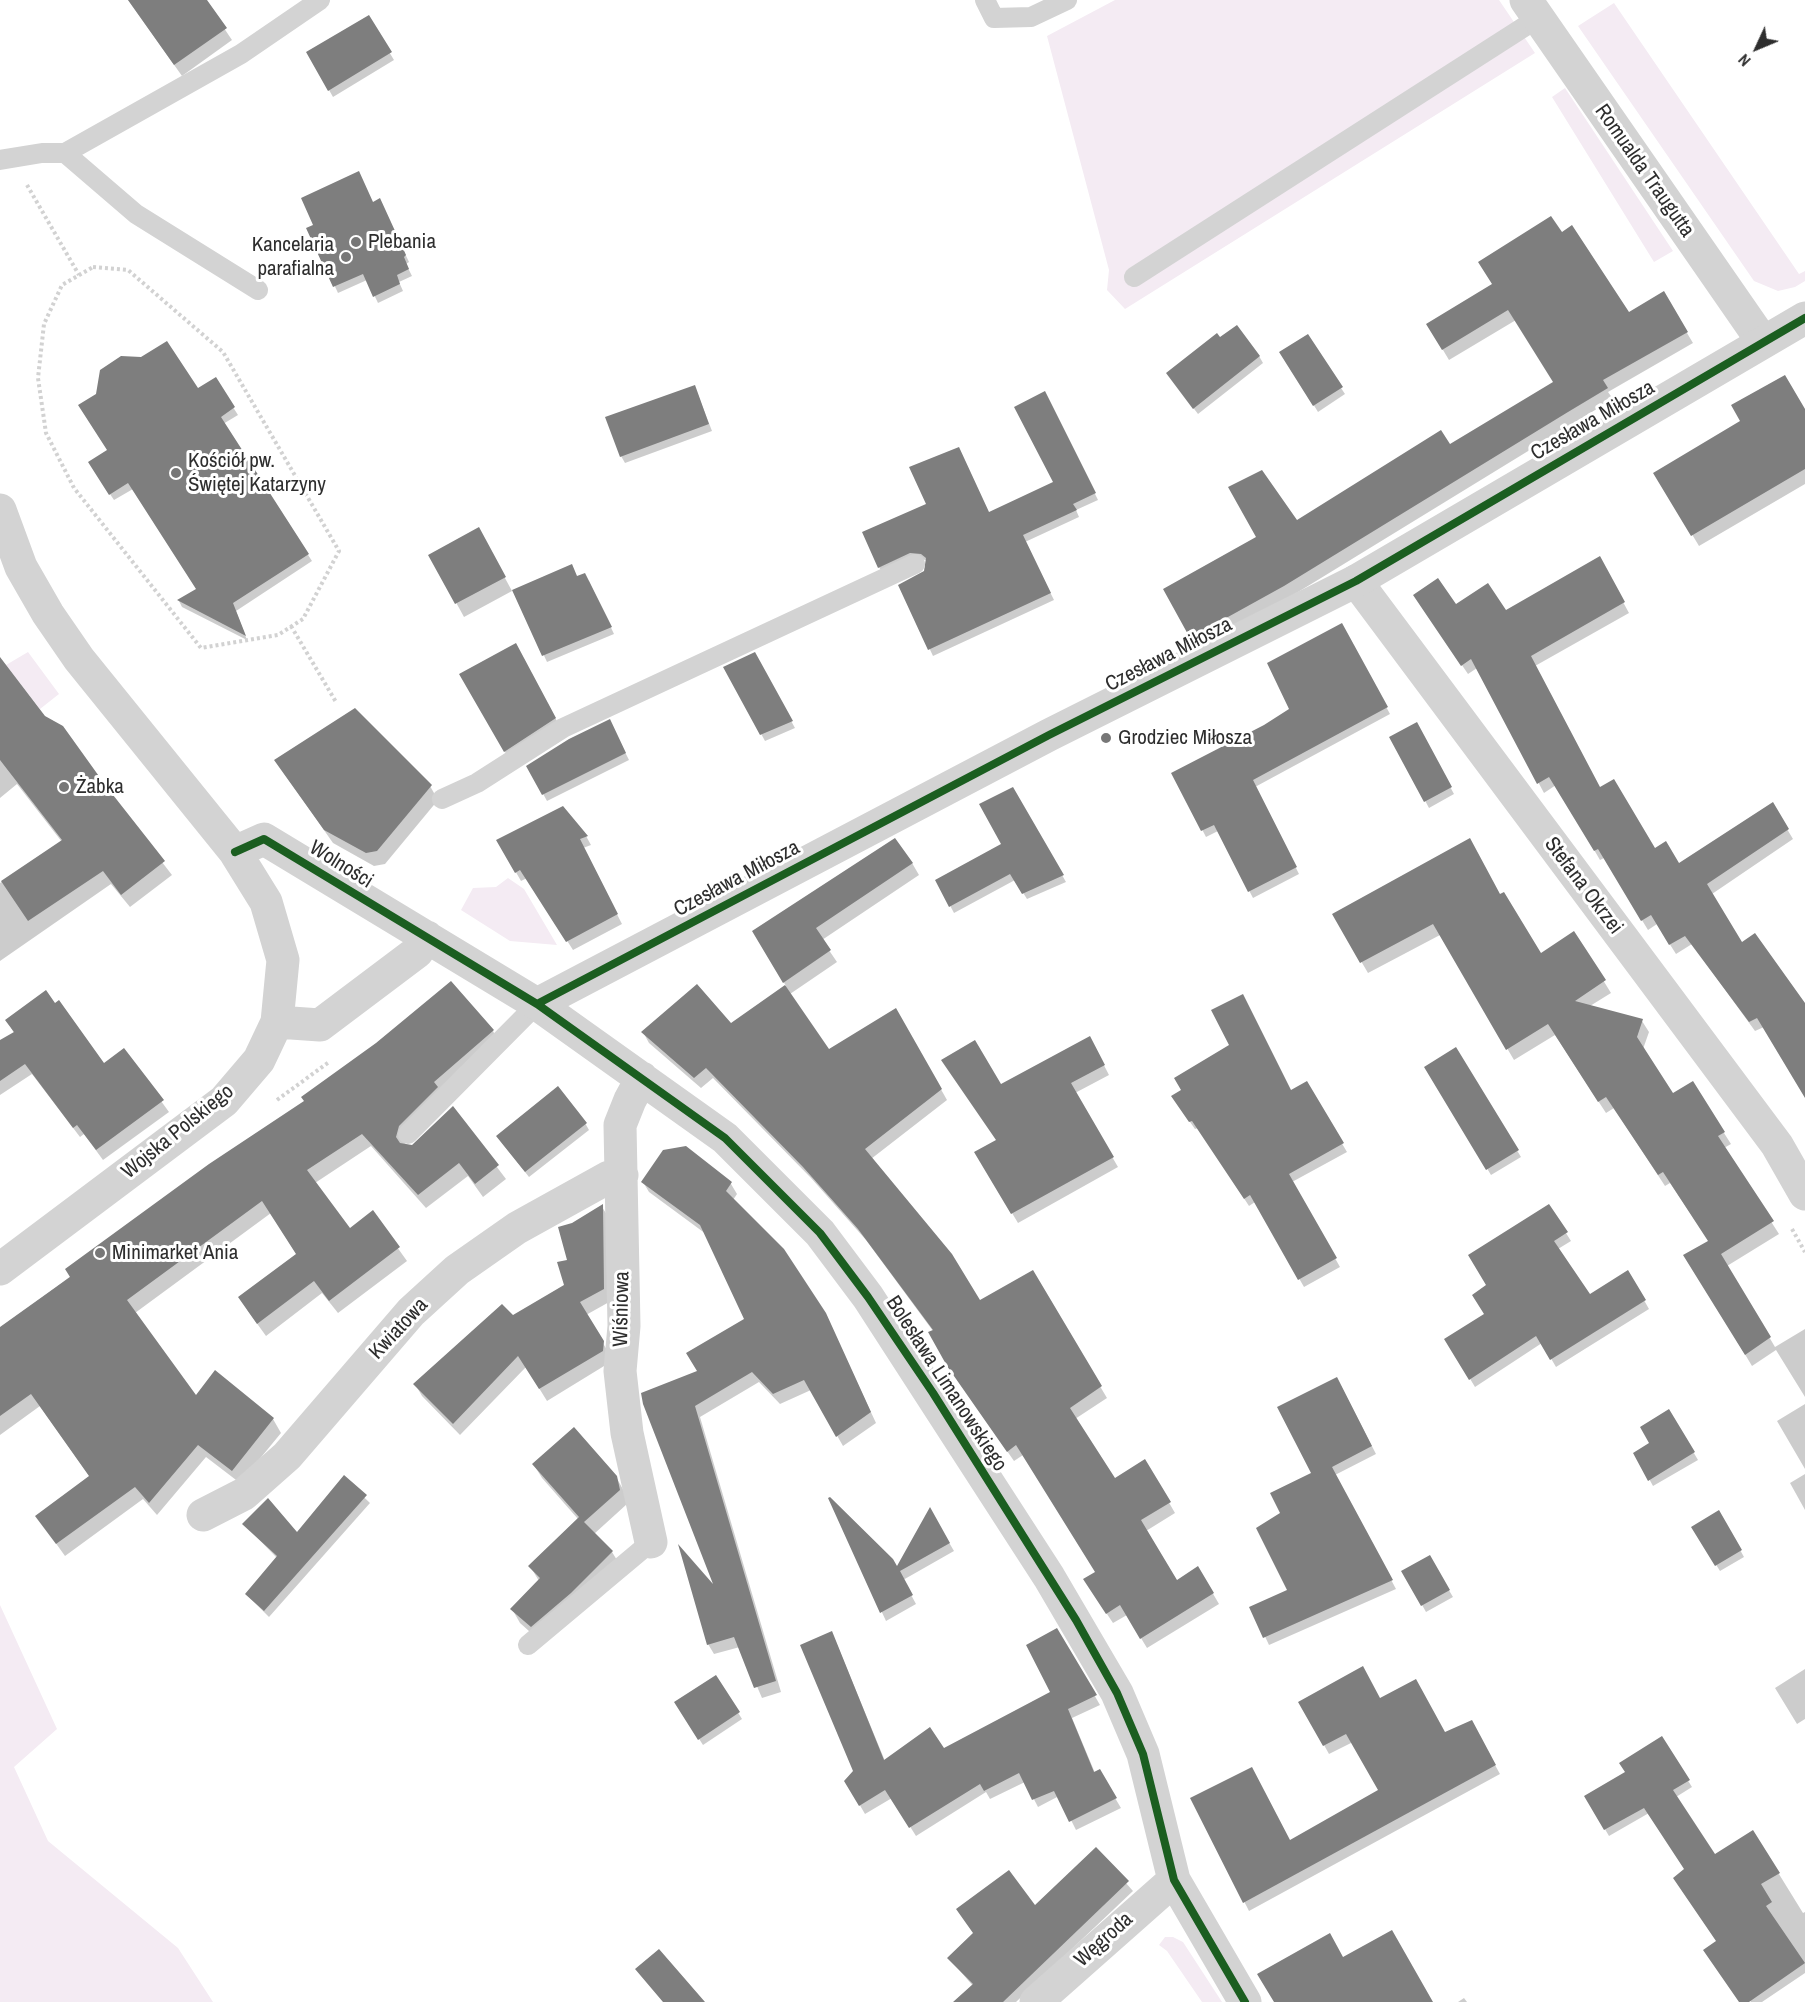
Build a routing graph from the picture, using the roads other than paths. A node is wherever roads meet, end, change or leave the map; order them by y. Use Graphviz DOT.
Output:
graph roads {
  1 [pos="321,0"];
  2 [pos="985,0"];
  3 [pos="1067,0"];
  4 [pos="1532,9"];
  5 [pos="65,153"];
  6 [pos="0,160"];
  7 [pos="1134,277"];
  8 [pos="258,290"];
  9 [pos="1805,318"];
  10 [pos="1763,342"];
  11 [pos="0,510"];
  12 [pos="915,564"];
  13 [pos="1356,581"];
  14 [pos="442,800"];
  15 [pos="236,852"];
  16 [pos="427,937"];
  17 [pos="537,1004"];
  18 [pos="277,1022"];
  19 [pos="642,1078"];
  20 [pos="408,1134"];
  21 [pos="622,1175"];
  22 [pos="1805,1194"];
  23 [pos="0,1269"];
  24 [pos="203,1515"];
  25 [pos="651,1542"];
  26 [pos="528,1645"];
  27 [pos="1174,1880"];
  28 [pos="1036,2002"];
  29 [pos="1245,2002"];
  1 -- 5 [label="lane"];
  2 -- 3 [label="lane"];
  4 -- 7 [label="lane"];
  4 -- 10 [label="street, Romualda Traugutta"];
  5 -- 6 [label="lane"];
  5 -- 8 [label="lane"];
  9 -- 10 [label="street, Czesława Miłosza"];
  10 -- 13 [label="street, Czesława Miłosza"];
  11 -- 15 [label="street"];
  12 -- 14 [label="lane"];
  13 -- 17 [label="street, Czesława Miłosza"];
  13 -- 22 [label="street, Stefana Okrzei"];
  15 -- 16 [label="street, Wolności"];
  15 -- 18 [label="street"];
  16 -- 17 [label="street, Bolesława Limanowskiego"];
  16 -- 18 [label="street"];
  17 -- 19 [label="street, Bolesława Limanowskiego"];
  17 -- 20 [label="lane"];
  18 -- 23 [label="street, Wojska Polskiego"];
  19 -- 21 [label="street, Wiśniowa"];
  19 -- 27 [label="street, Bolesława Limanowskiego"];
  21 -- 24 [label="street, Kwiatowa"];
  21 -- 25 [label="street, Wiśniowa"];
  25 -- 26 [label="lane"];
  27 -- 28 [label="street, Węgroda"];
  27 -- 29 [label="street, Bolesława Limanowskiego"];
}
